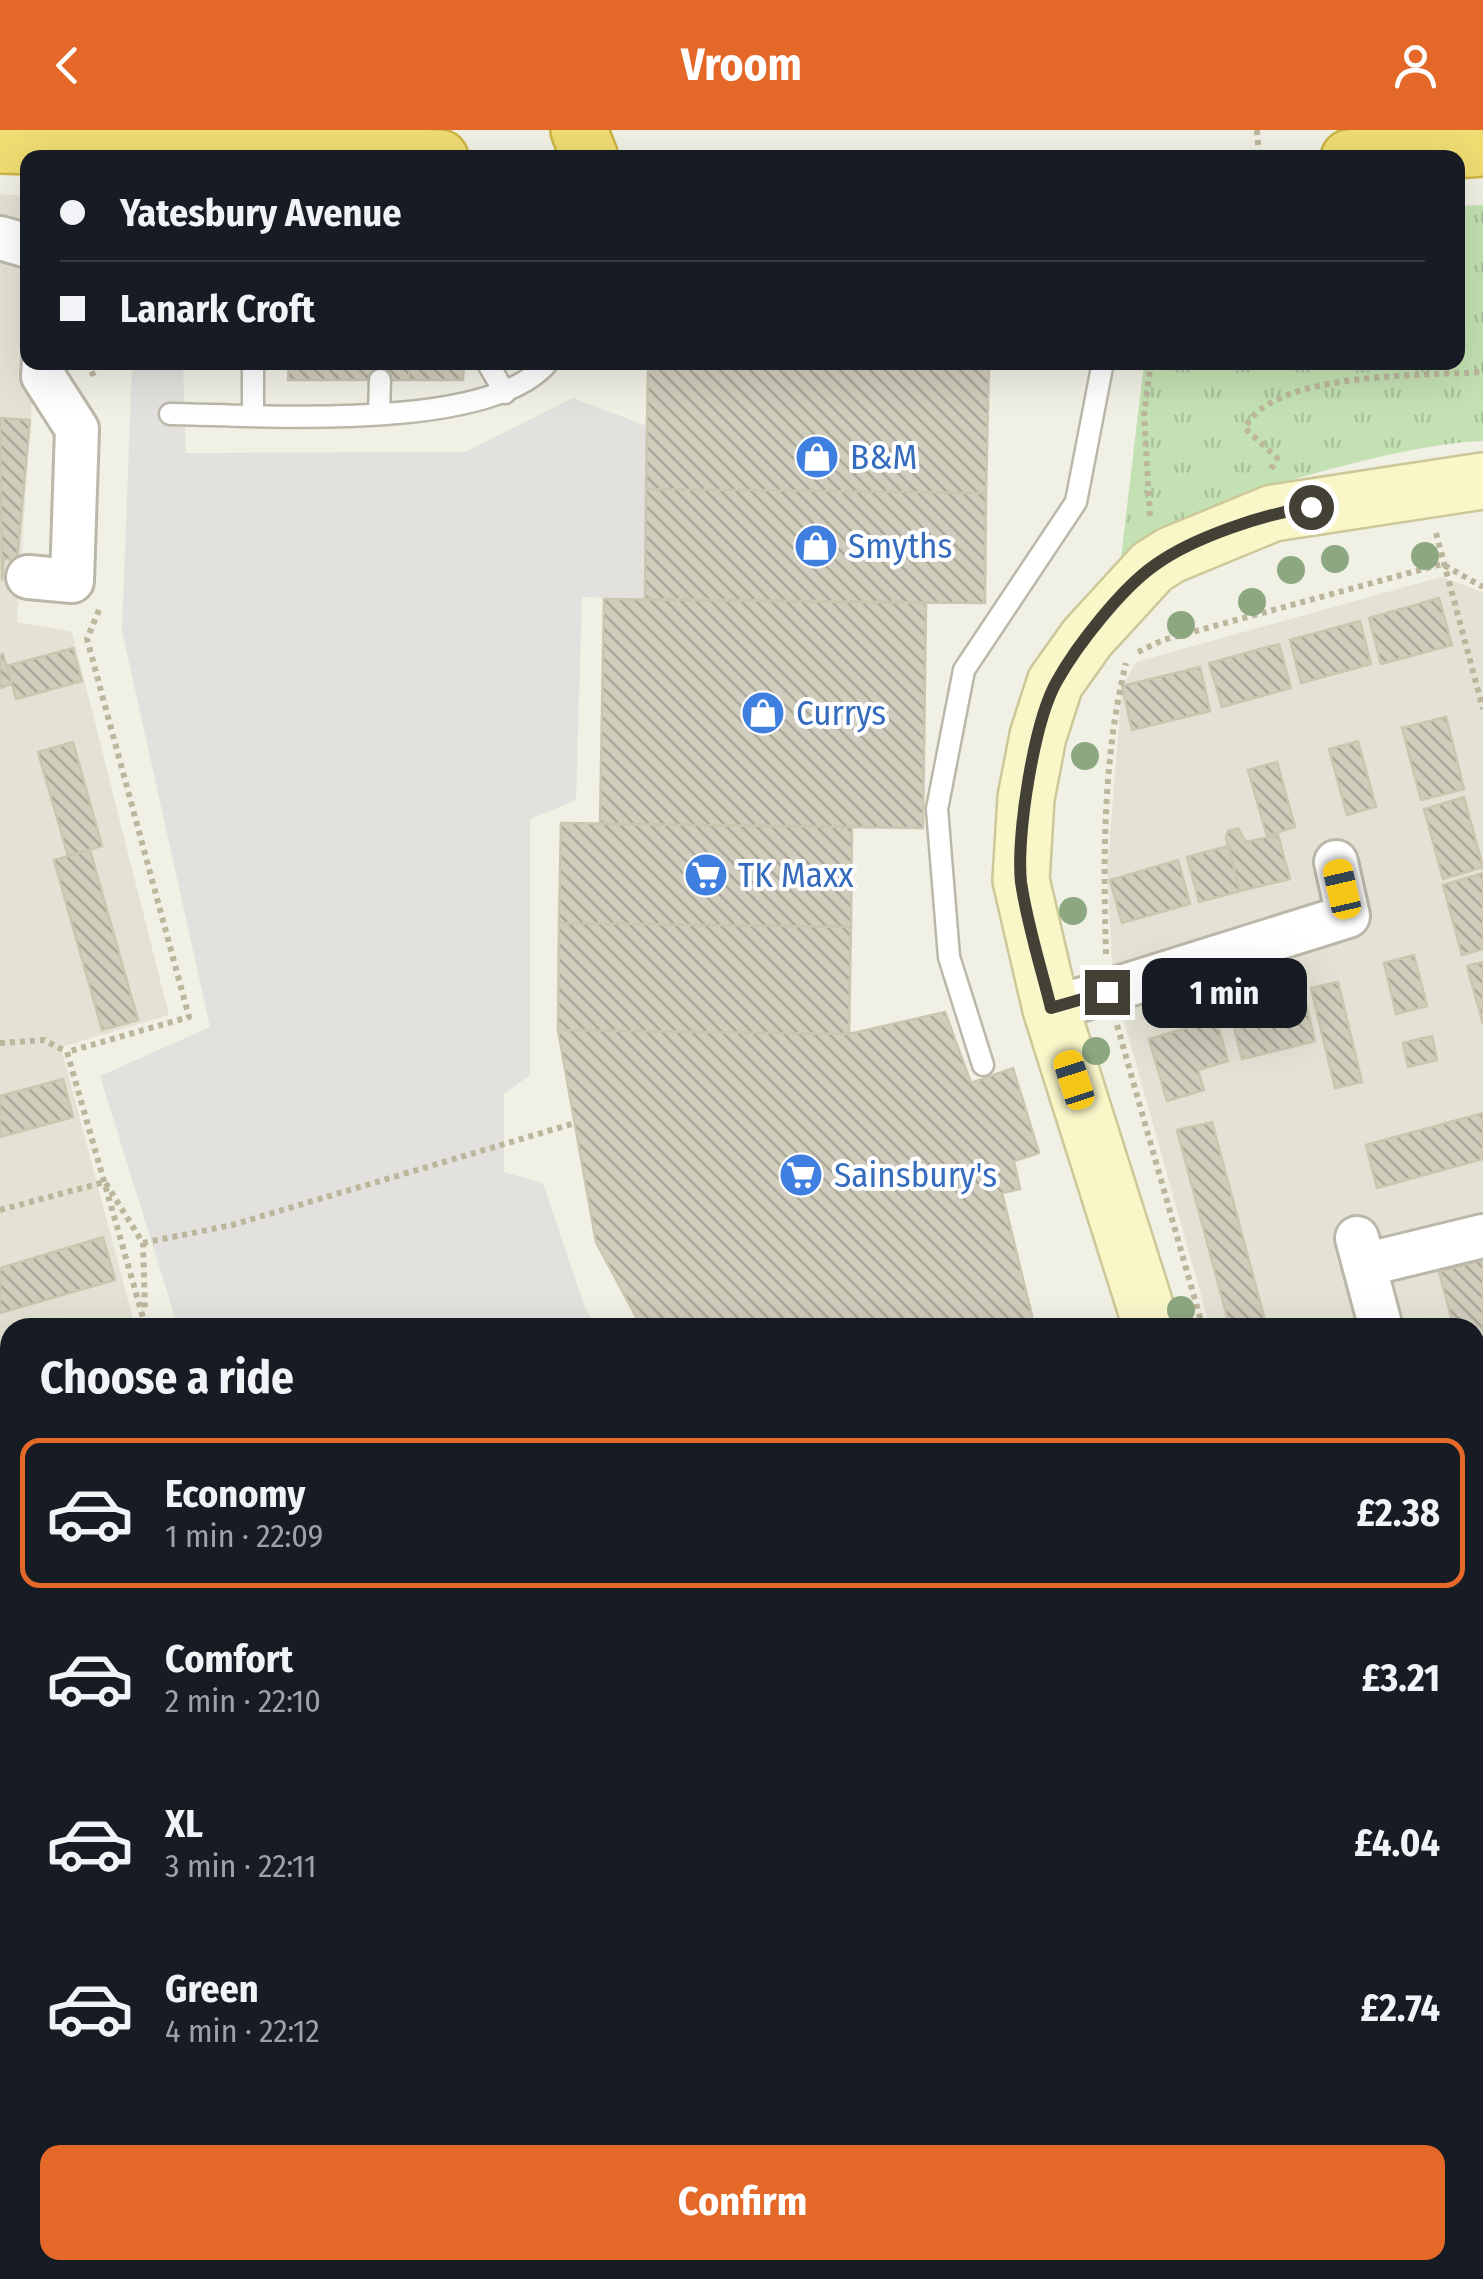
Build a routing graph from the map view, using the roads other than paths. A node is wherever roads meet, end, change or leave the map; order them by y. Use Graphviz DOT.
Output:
graph roads {
  1 [pos="0,145"];
  2 [pos="1483,148"];
  3 [pos="125,150"];
  4 [pos="1456,150"];
  5 [pos="44,370"];
  6 [pos="254,370"];
  7 [pos="492,370"];
  8 [pos="537,370"];
  9 [pos="1101,370"];
  10 [pos="380,380"];
  11 [pos="505,394"];
  12 [pos="380,412"];
  13 [pos="170,414"];
  14 [pos="253,415"];
  15 [pos="1483,481"];
  16 [pos="28,577"];
  17 [pos="1336,862"];
  18 [pos="1051,1008"];
  19 [pos="983,1066"];
  20 [pos="1483,1236"];
  21 [pos="1149,1318"];
  22 [pos="1378,1318"];
  1 -- 3 [label="highway"];
  2 -- 4 [label="highway"];
  5 -- 16 [label="street"];
  6 -- 14 [label="lane"];
  7 -- 11 [label="lane"];
  8 -- 11 [label="lane"];
  9 -- 19 [label="lane"];
  10 -- 12 [label="lane"];
  11 -- 12 [label="lane"];
  12 -- 14 [label="lane"];
  13 -- 14 [label="lane"];
  15 -- 18 [label="street"];
  17 -- 18 [label="street"];
  18 -- 21 [label="street"];
  20 -- 22 [label="street"];
}
